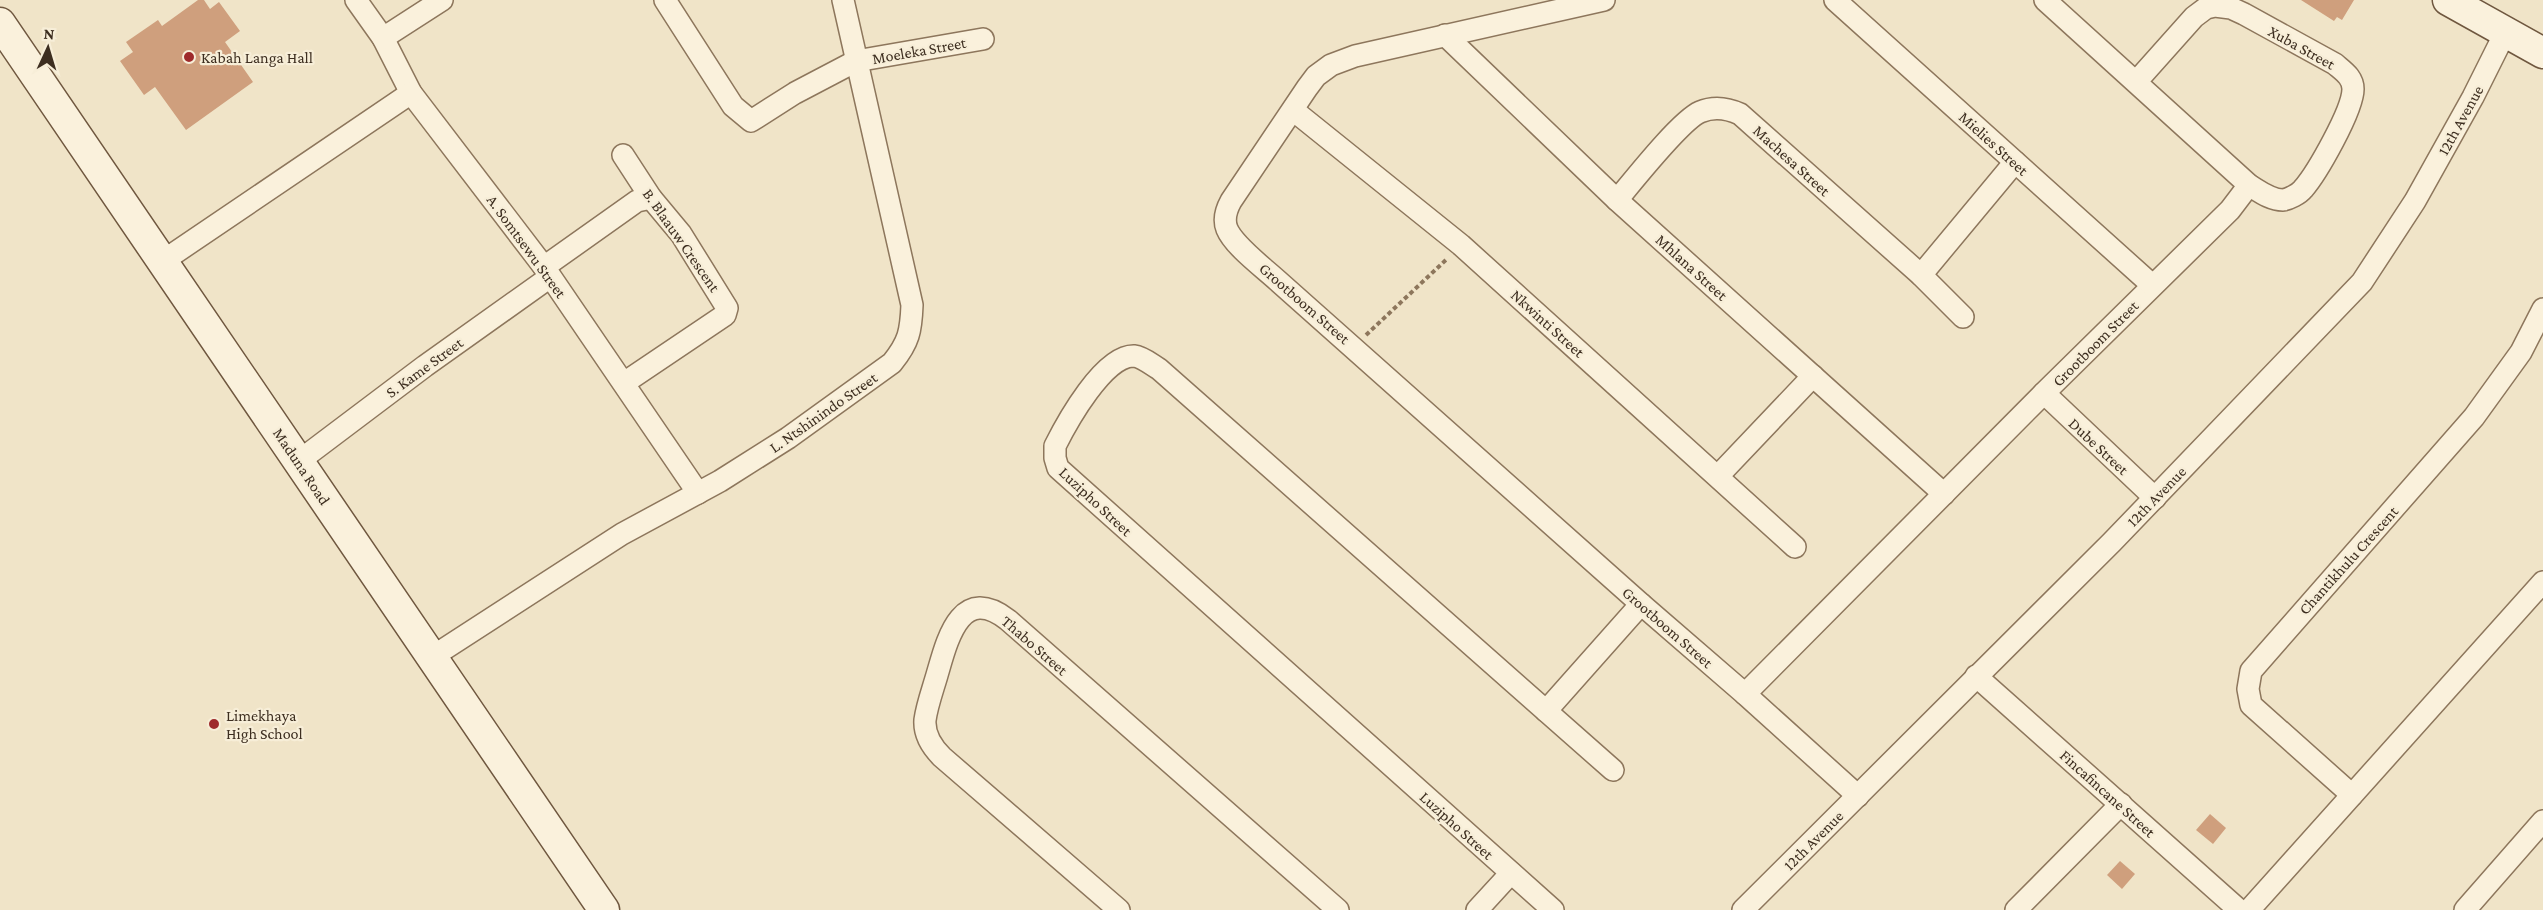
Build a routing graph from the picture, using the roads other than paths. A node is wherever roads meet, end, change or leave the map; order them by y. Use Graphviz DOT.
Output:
graph roads {
  1 [pos="356,0"];
  2 [pos="442,0"];
  3 [pos="667,0"];
  4 [pos="843,0"];
  5 [pos="1604,0"];
  6 [pos="1835,0"];
  7 [pos="2045,0"];
  8 [pos="2448,0"];
  9 [pos="0,23"];
  10 [pos="2505,33"];
  11 [pos="1445,34"];
  12 [pos="383,38"];
  13 [pos="982,39"];
  14 [pos="2543,53"];
  15 [pos="856,61"];
  16 [pos="2136,81"];
  17 [pos="411,93"];
  18 [pos="1293,110"];
  19 [pos="623,154"];
  20 [pos="2015,162"];
  21 [pos="2249,185"];
  22 [pos="651,198"];
  23 [pos="1617,200"];
  24 [pos="163,261"];
  25 [pos="547,272"];
  26 [pos="1921,275"];
  27 [pos="2152,285"];
  28 [pos="2543,309"];
  29 [pos="1963,317"];
  30 [pos="1813,376"];
  31 [pos="624,383"];
  32 [pos="2043,393"];
  33 [pos="298,461"];
  34 [pos="1718,476"];
  35 [pos="698,493"];
  36 [pos="1944,494"];
  37 [pos="2155,498"];
  38 [pos="1795,547"];
  39 [pos="2543,582"];
  40 [pos="1641,604"];
  41 [pos="432,657"];
  42 [pos="1976,676"];
  43 [pos="1745,694"];
  44 [pos="1546,711"];
  45 [pos="1613,770"];
  46 [pos="2352,795"];
  47 [pos="1858,796"];
  48 [pos="2121,804"];
  49 [pos="2543,821"];
  50 [pos="1511,873"];
  51 [pos="604,910"];
  52 [pos="1119,910"];
  53 [pos="1338,910"];
  54 [pos="1477,910"];
  55 [pos="1553,910"];
  56 [pos="1743,910"];
  57 [pos="2016,910"];
  58 [pos="2239,910"];
  59 [pos="2249,910"];
  60 [pos="2465,910"];
  1 -- 12 [label="street, A. Somtsewu Street"];
  2 -- 12 [label="street"];
  3 -- 15 [label="street, Moeleka Street"];
  4 -- 15 [label="street, L. Ntshinindo Street"];
  5 -- 11 [label="street, Grootboom Street"];
  6 -- 20 [label="street, Mielies Street"];
  7 -- 16 [label="street"];
  8 -- 10 [label="street"];
  9 -- 24 [label="street, Maduna Road"];
  10 -- 14 [label="street"];
  10 -- 37 [label="street, 12th Avenue"];
  11 -- 18 [label="street, Grootboom Street"];
  11 -- 23 [label="street, Mhlana Street"];
  12 -- 17 [label="street, A. Somtsewu Street"];
  13 -- 15 [label="street, Moeleka Street"];
  15 -- 35 [label="street, L. Ntshinindo Street"];
  16 -- 21 [label="street"];
  16 -- 21 [label="street, Xuba Street"];
  17 -- 24 [label="street"];
  17 -- 25 [label="street, A. Somtsewu Street"];
  18 -- 34 [label="street, Nkwinti Street"];
  18 -- 40 [label="street, Grootboom Street"];
  19 -- 22 [label="street, B. Blaauw Crescent"];
  20 -- 26 [label="street"];
  20 -- 27 [label="street, Mielies Street"];
  21 -- 27 [label="street, Grootboom Street"];
  22 -- 25 [label="street, S. Kame Street"];
  22 -- 31 [label="street, B. Blaauw Crescent"];
  23 -- 26 [label="street, Machesa Street"];
  23 -- 30 [label="street, Mhlana Street"];
  24 -- 33 [label="street, Maduna Road"];
  25 -- 31 [label="street, A. Somtsewu Street"];
  25 -- 33 [label="street, S. Kame Street"];
  26 -- 29 [label="street, Machesa Street"];
  27 -- 32 [label="street, Grootboom Street"];
  28 -- 46 [label="street, Chantikhulu Crescent"];
  30 -- 34 [label="street"];
  30 -- 36 [label="street, Mhlana Street"];
  31 -- 35 [label="street, A. Somtsewu Street"];
  32 -- 36 [label="street, Grootboom Street"];
  32 -- 37 [label="street, Dube Street"];
  33 -- 41 [label="street, Maduna Road"];
  34 -- 38 [label="street, Nkwinti Street"];
  35 -- 41 [label="street, L. Ntshinindo Street"];
  36 -- 43 [label="street, Grootboom Street"];
  37 -- 42 [label="street, 12th Avenue"];
  39 -- 46 [label="street"];
  40 -- 43 [label="street, Grootboom Street"];
  40 -- 44 [label="street"];
  41 -- 51 [label="street, Maduna Road"];
  42 -- 47 [label="street, 12th Avenue"];
  42 -- 48 [label="street, Fincafincane Street"];
  43 -- 47 [label="street, Grootboom Street"];
  44 -- 45 [label="street, Luzipho Street"];
  44 -- 50 [label="street, Luzipho Street"];
  46 -- 59 [label="street"];
  47 -- 56 [label="street, 12th Avenue"];
  48 -- 57 [label="street"];
  48 -- 58 [label="street, Fincafincane Street"];
  49 -- 60 [label="street"];
  50 -- 54 [label="street"];
  50 -- 55 [label="street, Luzipho Street"];
  52 -- 53 [label="street, Thabo Street"];
}
